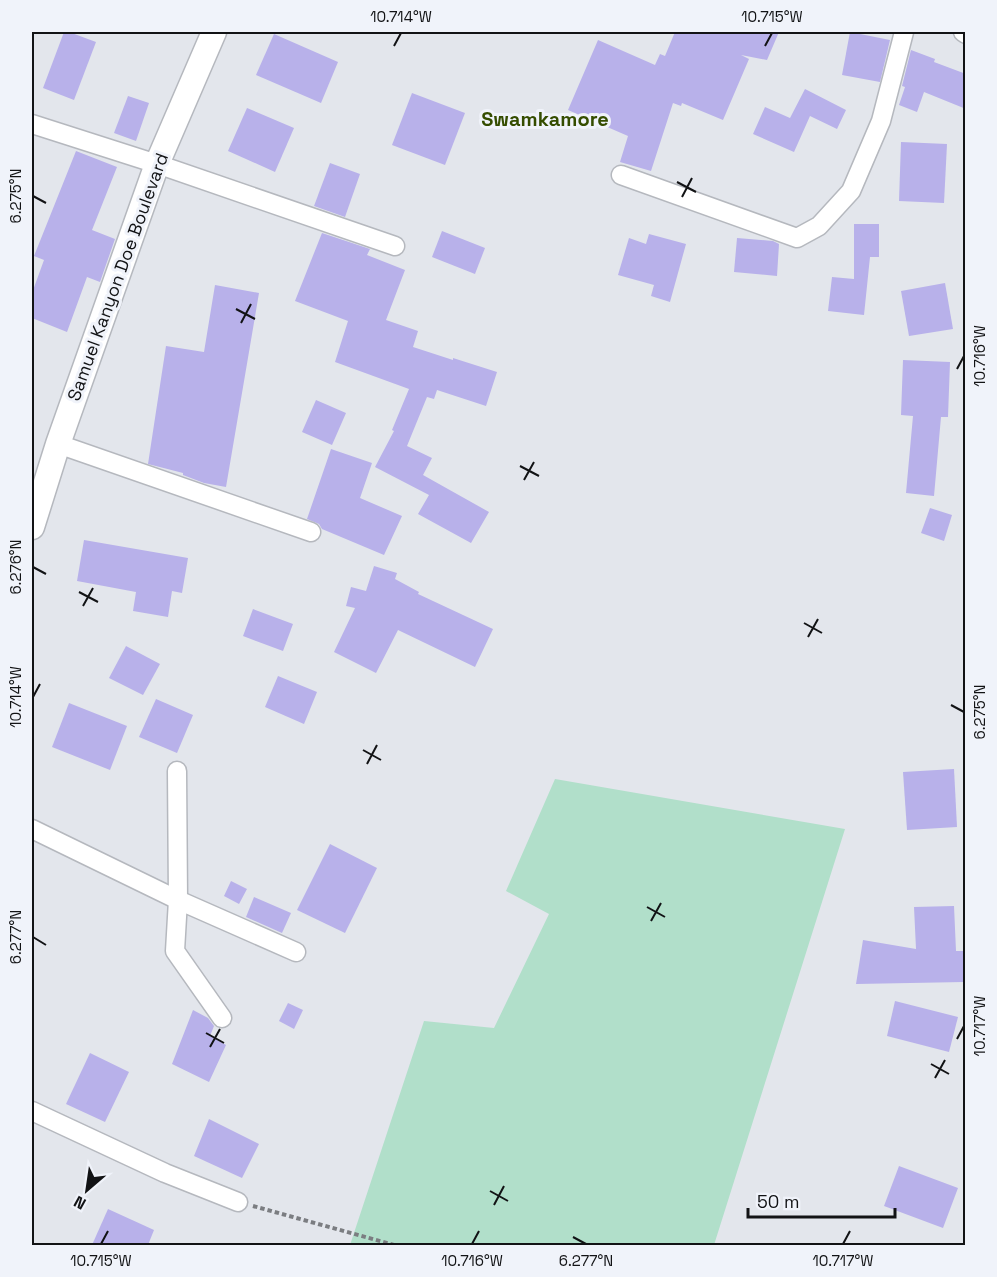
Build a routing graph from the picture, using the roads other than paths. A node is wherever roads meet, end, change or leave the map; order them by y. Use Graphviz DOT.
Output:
graph roads {
  1 [pos="214,32"];
  2 [pos="904,32"];
  3 [pos="32,124"];
  4 [pos="157,164"];
  5 [pos="621,175"];
  6 [pos="394,246"];
  7 [pos="58,444"];
  8 [pos="32,527"];
  9 [pos="311,531"];
  10 [pos="177,771"];
  11 [pos="32,829"];
  12 [pos="178,900"];
  13 [pos="296,952"];
  14 [pos="222,1018"];
  15 [pos="32,1111"];
  16 [pos="238,1202"];
  1 -- 4 [label="street, Samuel Kanyon Doe Boulevard"];
  2 -- 5 [label="street"];
  3 -- 4 [label="street"];
  4 -- 6 [label="street"];
  4 -- 7 [label="street, Samuel Kanyon Doe Boulevard"];
  7 -- 8 [label="street, Samuel Kanyon Doe Boulevard"];
  7 -- 9 [label="street"];
  10 -- 12 [label="street"];
  11 -- 12 [label="street"];
  12 -- 13 [label="street"];
  12 -- 14 [label="street"];
  15 -- 16 [label="street"];
}
